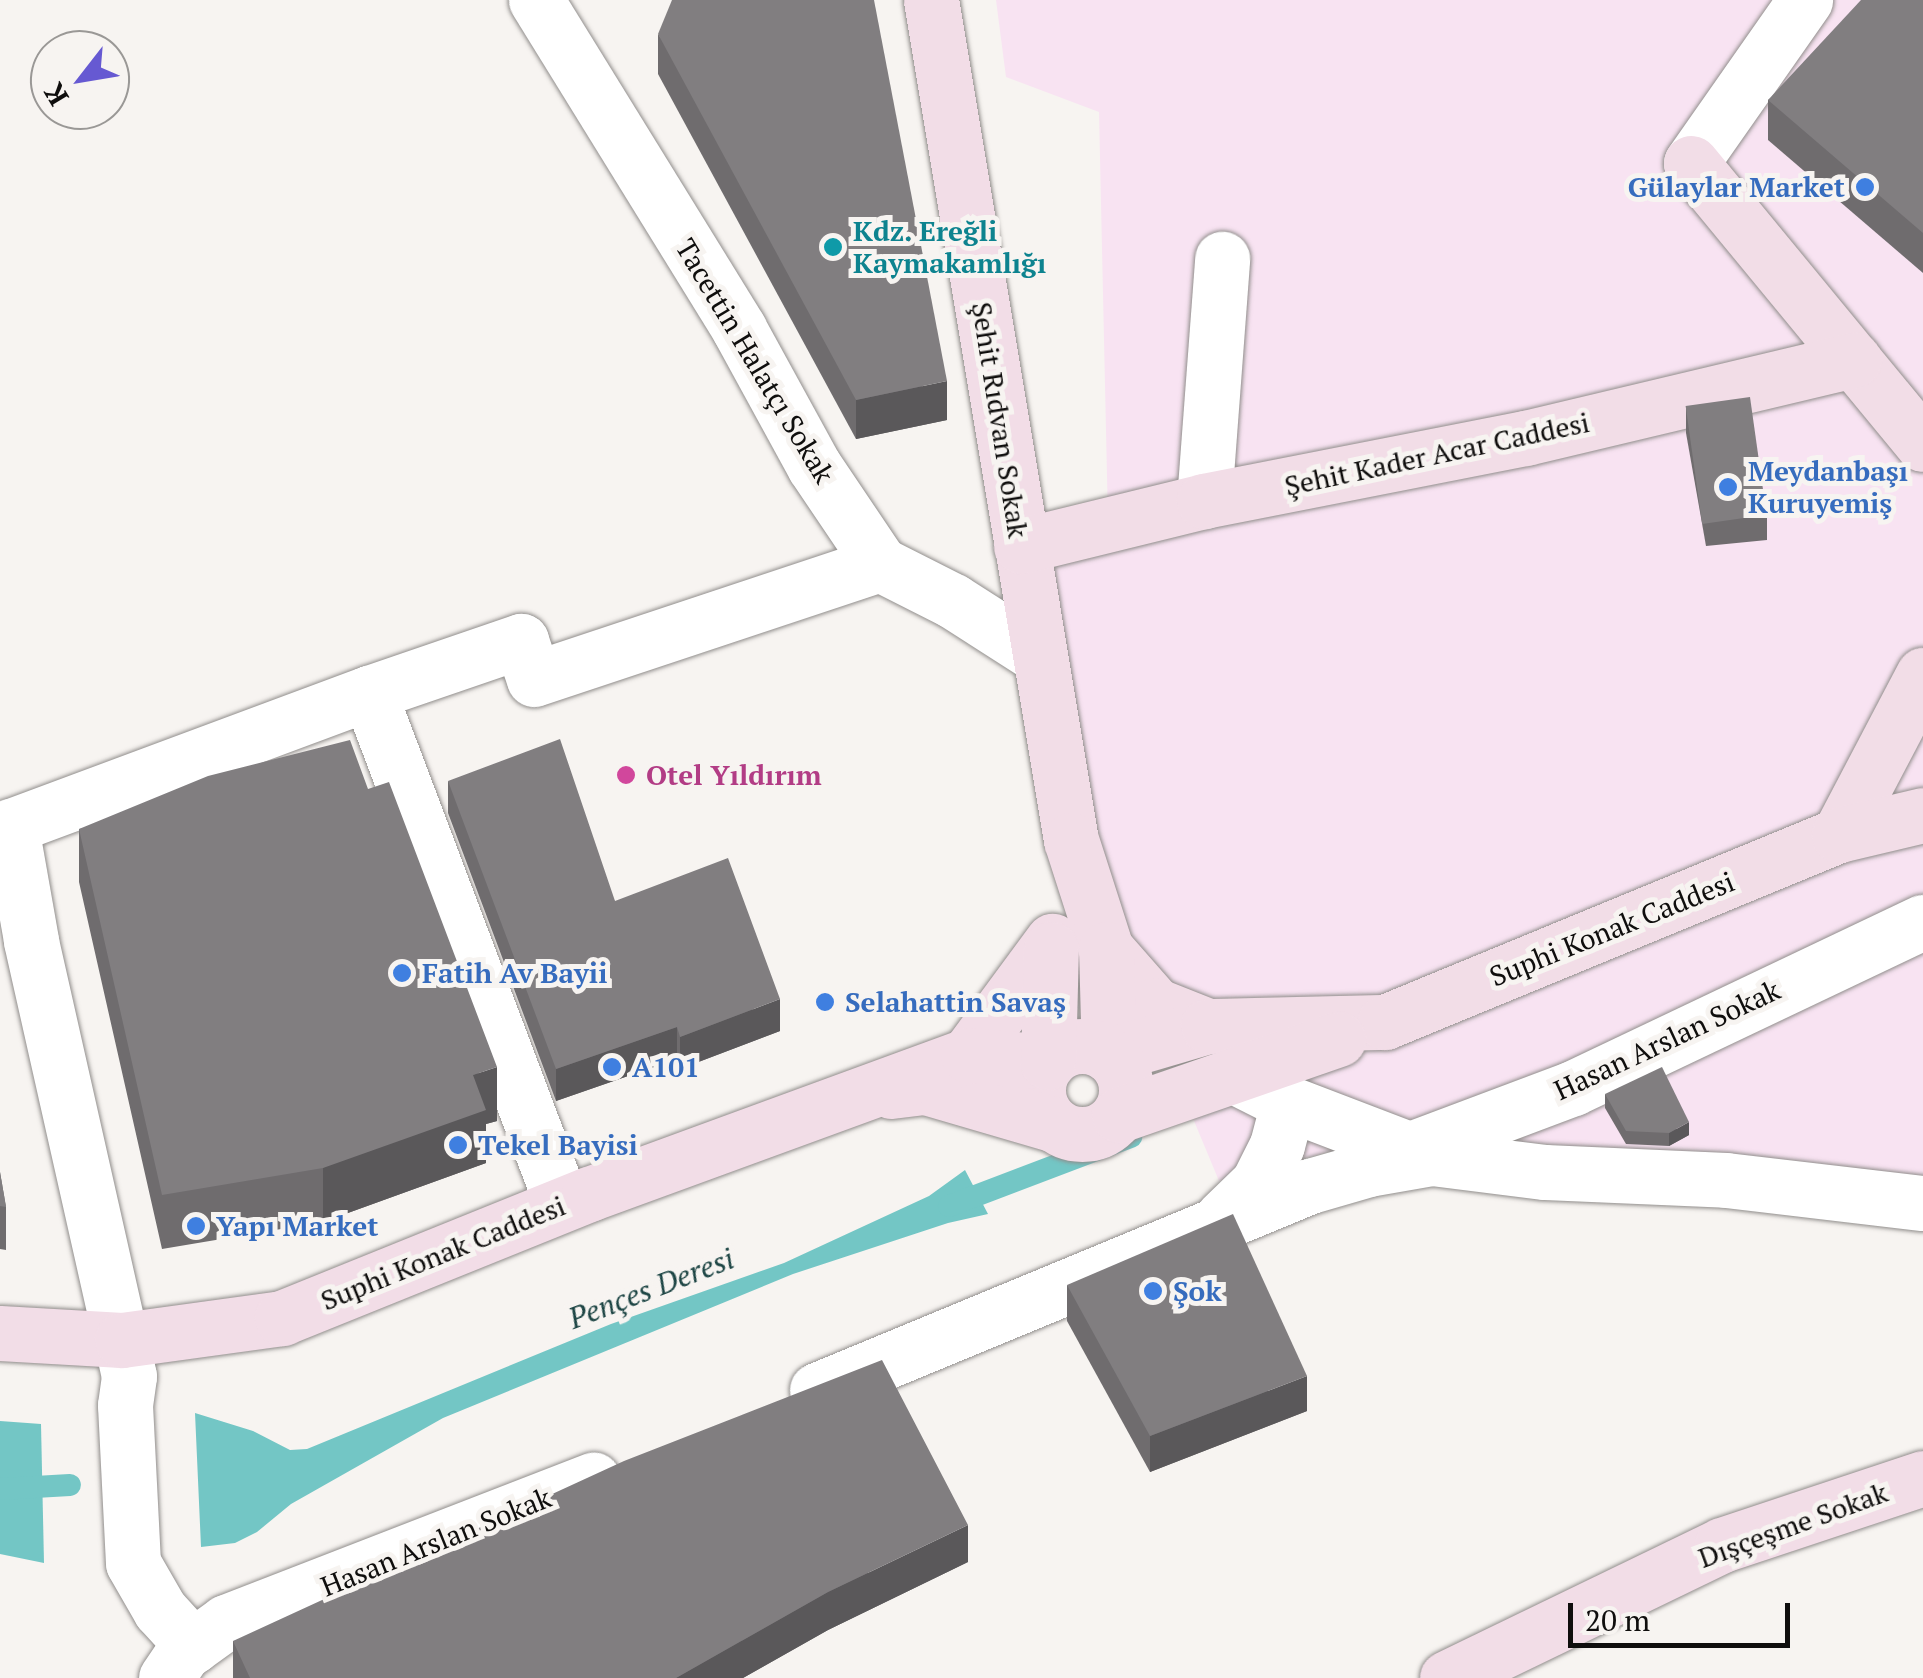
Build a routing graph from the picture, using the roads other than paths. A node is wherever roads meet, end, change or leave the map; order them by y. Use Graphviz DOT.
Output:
graph roads {
  1 [pos="536,0"];
  2 [pos="931,0"];
  3 [pos="1805,0"];
  4 [pos="1222,260"];
  5 [pos="1854,360"];
  6 [pos="1923,444"];
  7 [pos="1204,501"];
  8 [pos="1021,546"];
  9 [pos="880,564"];
  10 [pos="1039,656"];
  11 [pos="1923,676"];
  12 [pos="369,693"];
  13 [pos="1923,814"];
  14 [pos="5,828"];
  15 [pos="1840,835"];
  16 [pos="1071,840"];
  17 [pos="1923,922"];
  18 [pos="1051,949"];
  19 [pos="1106,950"];
  20 [pos="1385,1022"];
  21 [pos="1208,1026"];
  22 [pos="1109,1055"];
  23 [pos="968,1056"];
  24 [pos="1048,1062"];
  25 [pos="1234,1076"];
  26 [pos="872,1092"];
  27 [pos="1288,1104"];
  28 [pos="1119,1115"];
  29 [pos="1052,1124"];
  30 [pos="1420,1154"];
  31 [pos="562,1204"];
  32 [pos="1923,1204"];
  33 [pos="1220,1220"];
  34 [pos="0,1334"];
  35 [pos="122,1340"];
  36 [pos="767,1410"];
  37 [pos="641,1461"];
  38 [pos="1923,1478"];
  39 [pos="180,1662"];
  40 [pos="1448,1678"];
  1 -- 9 [label="street, Tacettin Halatçı Sokak"];
  2 -- 8 [label="street, Şehit Rıdvan Sokak"];
  3 -- 5 [label="street"];
  4 -- 7 [label="street"];
  5 -- 6 [label="street"];
  5 -- 7 [label="street, Şehit Kader Acar Caddesi"];
  7 -- 8 [label="street, Şehit Kader Acar Caddesi"];
  8 -- 10 [label="street, Şehit Rıdvan Sokak"];
  9 -- 10 [label="street, Tacettin Halatçı Sokak"];
  9 -- 12 [label="street"];
  10 -- 16 [label="street, Şehit Rıdvan Sokak"];
  11 -- 15 [label="street"];
  12 -- 14 [label="street"];
  12 -- 31 [label="street"];
  13 -- 15 [label="street, Suphi Konak Caddesi"];
  14 -- 35 [label="street"];
  15 -- 20 [label="street, Suphi Konak Caddesi"];
  16 -- 18 [label="street, Şehit Rıdvan Sokak"];
  16 -- 19 [label="street, Şehit Rıdvan Sokak"];
  17 -- 30 [label="street, Hasan Arslan Sokak"];
  18 -- 23 [label="street, Şehit Rıdvan Sokak"];
  18 -- 24 [label="street, Şehit Rıdvan Sokak"];
  19 -- 21 [label="street, Şehit Rıdvan Sokak"];
  19 -- 22 [label="street, Şehit Rıdvan Sokak"];
  20 -- 21 [label="street, Suphi Konak Caddesi"];
  20 -- 25 [label="street, Suphi Konak Caddesi"];
  21 -- 22 [label="street, Suphi Konak Caddesi"];
  22 -- 24 [label="street, Suphi Konak Caddesi"];
  22 -- 28 [label="street"];
  23 -- 24 [label="street, Suphi Konak Caddesi"];
  23 -- 26 [label="street, Suphi Konak Caddesi"];
  24 -- 29 [label="street"];
  25 -- 27 [label="street, Hasan Arslan Sokak"];
  25 -- 28 [label="street, Suphi Konak Caddesi"];
  26 -- 29 [label="street, Suphi Konak Caddesi"];
  26 -- 31 [label="street, Suphi Konak Caddesi"];
  27 -- 30 [label="street, Hasan Arslan Sokak"];
  27 -- 33 [label="street, Hasan Arslan Sokak"];
  28 -- 29 [label="street, Suphi Konak Caddesi"];
  30 -- 32 [label="street, Hasan Arslan Sokak"];
  30 -- 33 [label="street, Hasan Arslan Sokak"];
  31 -- 35 [label="street, Suphi Konak Caddesi"];
  33 -- 36 [label="street, Hasan Arslan Sokak"];
  34 -- 35 [label="street, Suphi Konak Caddesi"];
  35 -- 39 [label="street"];
  37 -- 39 [label="street, Hasan Arslan Sokak"];
  38 -- 40 [label="street, Dışçeşme Sokak"];
}
